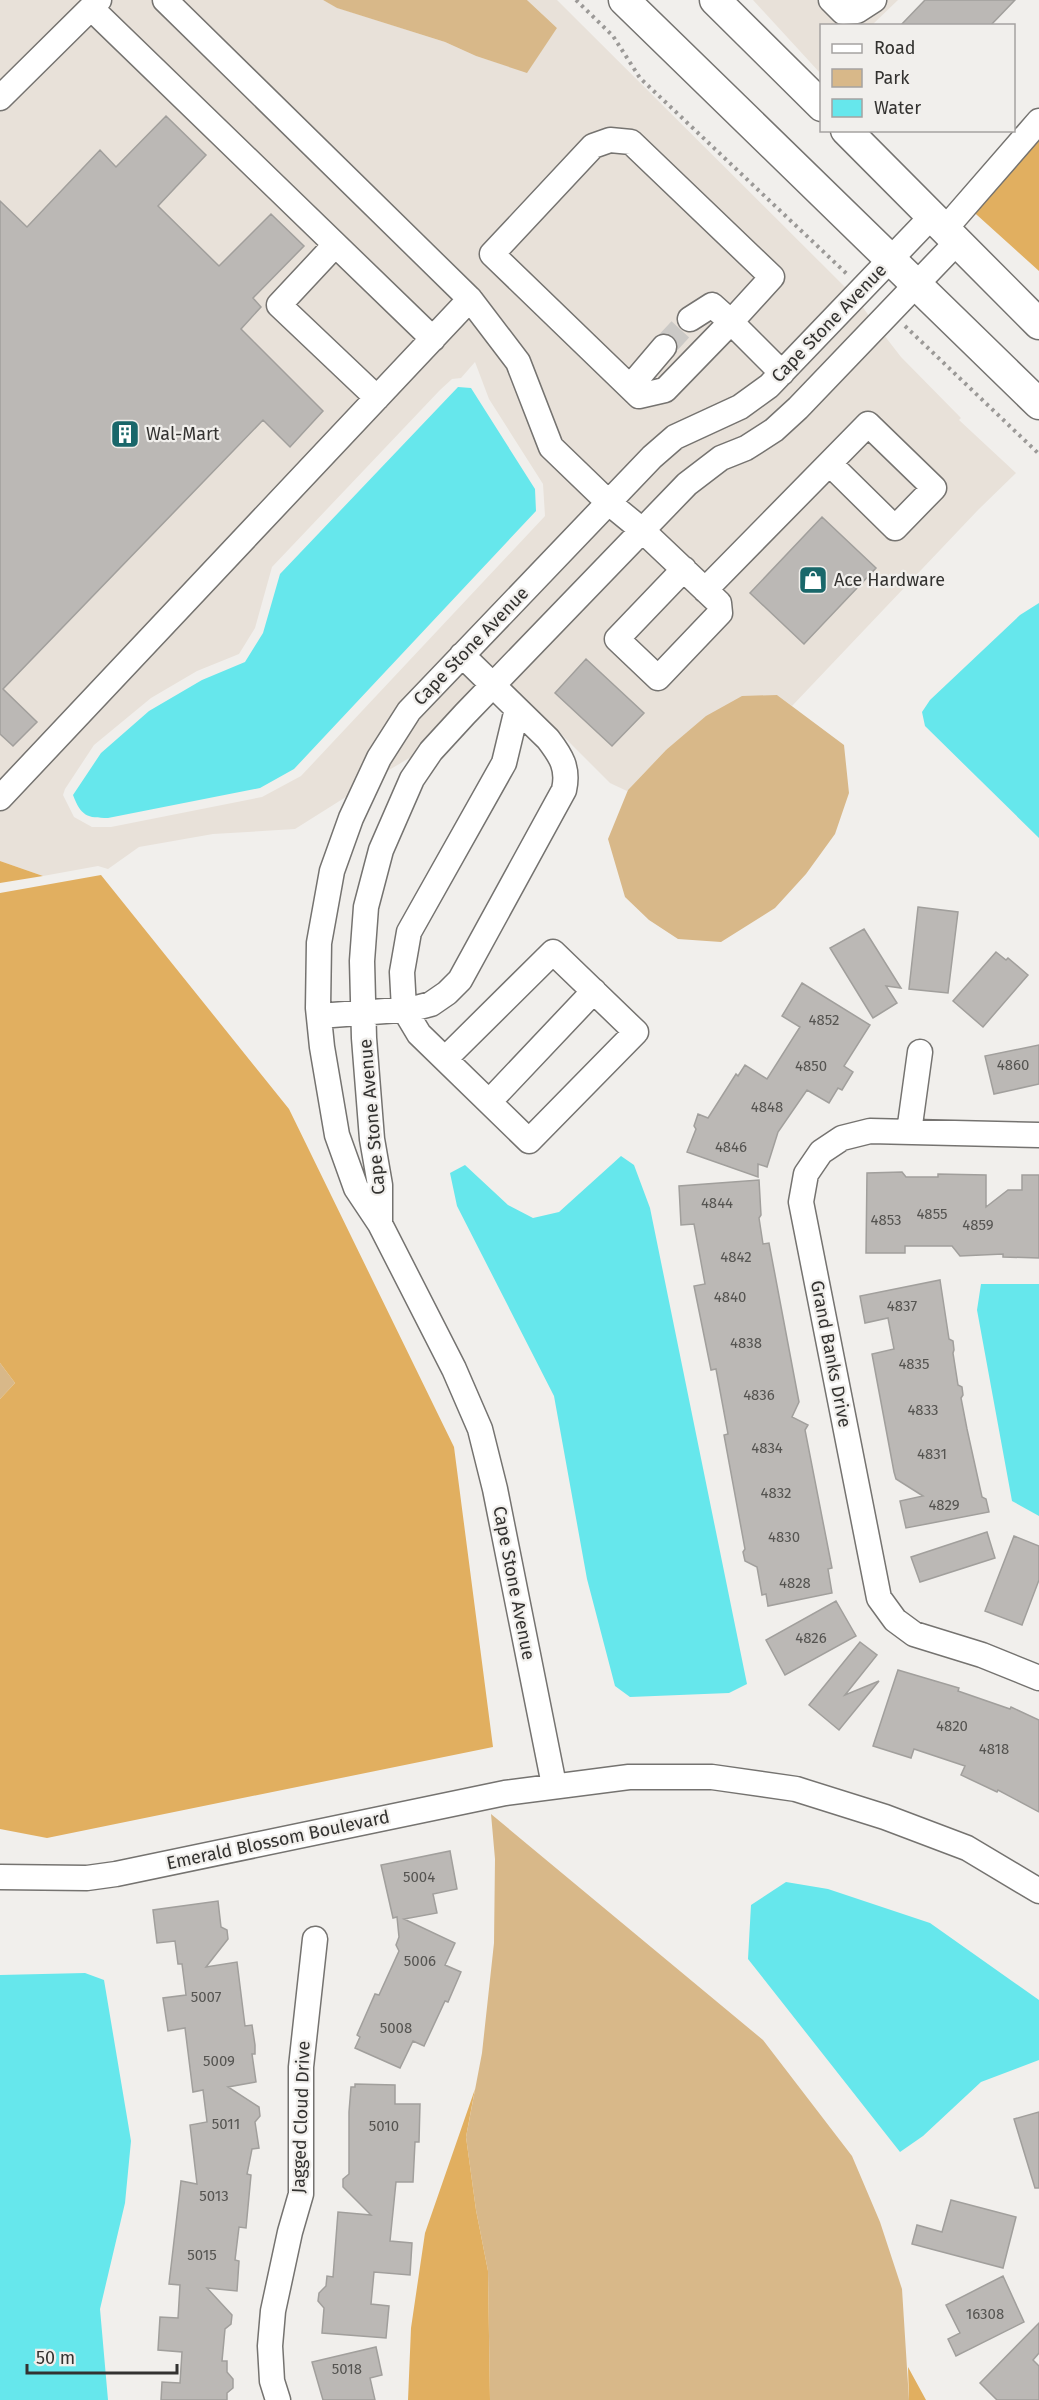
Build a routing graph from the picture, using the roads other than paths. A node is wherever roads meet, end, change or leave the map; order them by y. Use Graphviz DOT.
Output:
graph roads {
  1 [pos="165,0"];
  2 [pos="624,0"];
  3 [pos="715,0"];
  4 [pos="831,0"];
  5 [pos="874,0"];
  6 [pos="95,4"];
  7 [pos="0,98"];
  8 [pos="820,104"];
  9 [pos="1039,121"];
  10 [pos="848,132"];
  11 [pos="944,229"];
  12 [pos="335,244"];
  13 [pos="890,260"];
  14 [pos="916,285"];
  15 [pos="470,299"];
  16 [pos="690,319"];
  17 [pos="731,322"];
  18 [pos="1039,324"];
  19 [pos="433,339"];
  20 [pos="664,347"];
  21 [pos="782,373"];
  22 [pos="630,387"];
  23 [pos="377,398"];
  24 [pos="1039,404"];
  25 [pos="830,464"];
  26 [pos="609,503"];
  27 [pos="642,530"];
  28 [pos="684,569"];
  29 [pos="705,590"];
  30 [pos="462,655"];
  31 [pos="493,685"];
  32 [pos="517,709"];
  33 [pos="2,793"];
  34 [pos="594,991"];
  35 [pos="404,1009"];
  36 [pos="364,1011"];
  37 [pos="319,1016"];
  38 [pos="920,1052"];
  39 [pos="445,1059"];
  40 [pos="489,1102"];
  41 [pos="909,1132"];
  42 [pos="1039,1135"];
  43 [pos="380,1224"];
  44 [pos="1039,1678"];
  45 [pos="554,1785"];
  46 [pos="0,1877"];
  47 [pos="1039,1891"];
  48 [pos="315,1939"];
  49 [pos="278,2400"];
  1 -- 15 [label="street"];
  2 -- 13 [label="main road"];
  3 -- 8 [label="main road"];
  4 -- 5 [label="street"];
  6 -- 7 [label="street"];
  6 -- 12 [label="street"];
  9 -- 11 [label="street"];
  10 -- 11 [label="main road"];
  11 -- 13 [label="street, Cape Stone Avenue"];
  11 -- 14 [label="street, Cape Stone Avenue"];
  11 -- 18 [label="main road"];
  12 -- 19 [label="street"];
  12 -- 23 [label="street"];
  13 -- 14 [label="main road"];
  13 -- 21 [label="street, Cape Stone Avenue"];
  14 -- 24 [label="main road"];
  14 -- 27 [label="street, Cape Stone Avenue"];
  15 -- 19 [label="street"];
  15 -- 26 [label="street"];
  16 -- 17 [label="street"];
  17 -- 21 [label="street"];
  17 -- 22 [label="street"];
  17 -- 22 [label="street"];
  19 -- 23 [label="street"];
  20 -- 22 [label="street"];
  21 -- 26 [label="street, Cape Stone Avenue"];
  23 -- 33 [label="street"];
  25 -- 29 [label="street"];
  26 -- 27 [label="street"];
  26 -- 30 [label="street, Cape Stone Avenue"];
  27 -- 28 [label="street"];
  27 -- 31 [label="street, Cape Stone Avenue"];
  28 -- 29 [label="street"];
  28 -- 29 [label="street"];
  30 -- 31 [label="street"];
  30 -- 37 [label="street, Cape Stone Avenue"];
  31 -- 32 [label="street"];
  31 -- 36 [label="street, Cape Stone Avenue"];
  32 -- 35 [label="street"];
  32 -- 35 [label="street"];
  34 -- 39 [label="street"];
  34 -- 40 [label="street"];
  34 -- 40 [label="street"];
  35 -- 36 [label="street"];
  35 -- 39 [label="street"];
  36 -- 37 [label="street"];
  36 -- 43 [label="street, Cape Stone Avenue"];
  37 -- 43 [label="street, Cape Stone Avenue"];
  38 -- 41 [label="street"];
  39 -- 40 [label="street"];
  41 -- 42 [label="street, Grand Banks Drive"];
  41 -- 44 [label="street, Grand Banks Drive"];
  43 -- 45 [label="street, Cape Stone Avenue"];
  45 -- 46 [label="street, Emerald Blossom Boulevard"];
  45 -- 47 [label="street, Emerald Blossom Boulevard"];
  48 -- 49 [label="street, Jagged Cloud Drive"];
}
